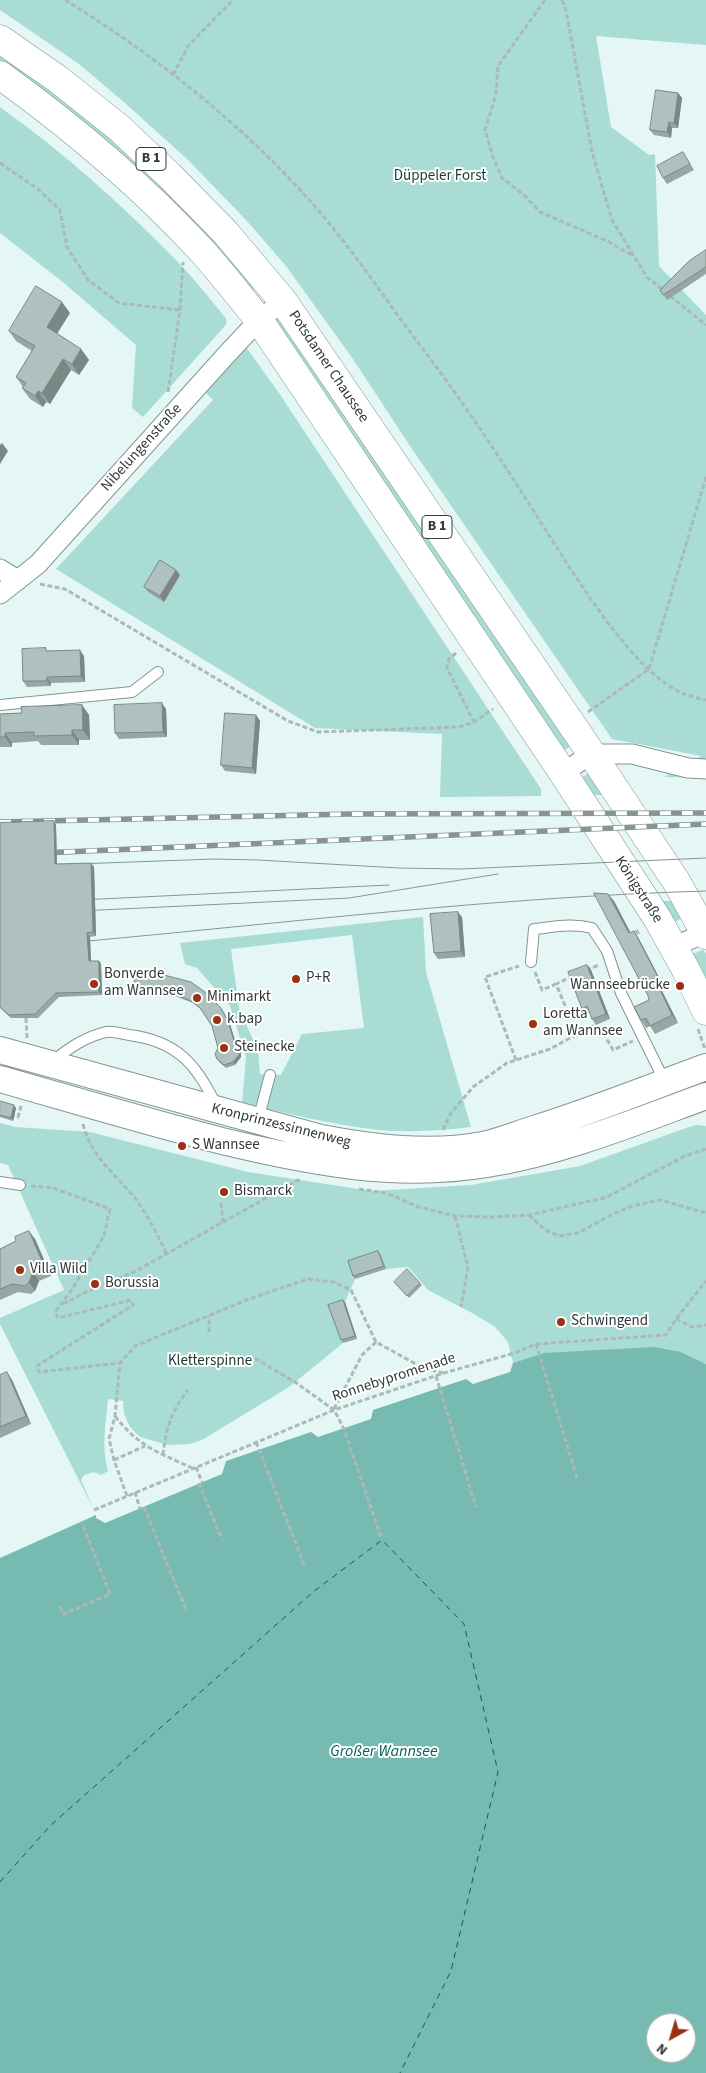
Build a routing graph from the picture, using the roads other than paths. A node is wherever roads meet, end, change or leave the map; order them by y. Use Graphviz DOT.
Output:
graph roads {
  1 [pos="0,39"];
  2 [pos="0,75"];
  3 [pos="283,301"];
  4 [pos="259,320"];
  5 [pos="0,569"];
  6 [pos="18,580"];
  7 [pos="0,594"];
  8 [pos="158,672"];
  9 [pos="0,705"];
  10 [pos="591,754"];
  11 [pos="706,769"];
  12 [pos="563,774"];
  13 [pos="706,933"];
  14 [pos="674,947"];
  15 [pos="531,962"];
  16 [pos="704,1024"];
  17 [pos="0,1050"];
  18 [pos="49,1064"];
  19 [pos="706,1067"];
  20 [pos="270,1075"];
  21 [pos="0,1079"];
  22 [pos="665,1082"];
  23 [pos="706,1096"];
  24 [pos="675,1107"];
  25 [pos="218,1110"];
  26 [pos="258,1121"];
  27 [pos="249,1147"];
  28 [pos="0,1182"];
  29 [pos="20,1185"];
  1 -- 3 [label="main road, Potsdamer Chaussee / B 1"];
  2 -- 4 [label="main road, Potsdamer Chaussee / B 1"];
  3 -- 4 [label="street, Nibelungenstraße"];
  3 -- 10 [label="main road, Potsdamer Chaussee / B 1"];
  4 -- 6 [label="street, Nibelungenstraße"];
  4 -- 12 [label="main road, Potsdamer Chaussee / B 1"];
  5 -- 6 [label="street"];
  6 -- 7 [label="street, Nibelungenstraße"];
  8 -- 9 [label="lane"];
  10 -- 11 [label="street"];
  10 -- 12 [label="street"];
  10 -- 13 [label="main road, B 1"];
  12 -- 14 [label="main road, Königstraße / B 1"];
  13 -- 14 [label="street"];
  14 -- 16 [label="main road, Königstraße / B 1"];
  15 -- 22 [label="lane"];
  17 -- 18 [label="main road, Kronprinzessinnenweg"];
  18 -- 25 [label="main road, Kronprinzessinnenweg"];
  18 -- 25 [label="lane"];
  19 -- 22 [label="main road, Kronprinzessinnenweg"];
  20 -- 26 [label="lane"];
  21 -- 27 [label="main road, Kronprinzessinnenweg"];
  22 -- 24 [label="main road"];
  22 -- 26 [label="main road, Kronprinzessinnenweg"];
  23 -- 24 [label="main road, Kronprinzessinnenweg"];
  24 -- 27 [label="main road, Kronprinzessinnenweg"];
  25 -- 26 [label="main road, Kronprinzessinnenweg"];
  26 -- 27 [label="main road"];
  28 -- 29 [label="lane"];
}
